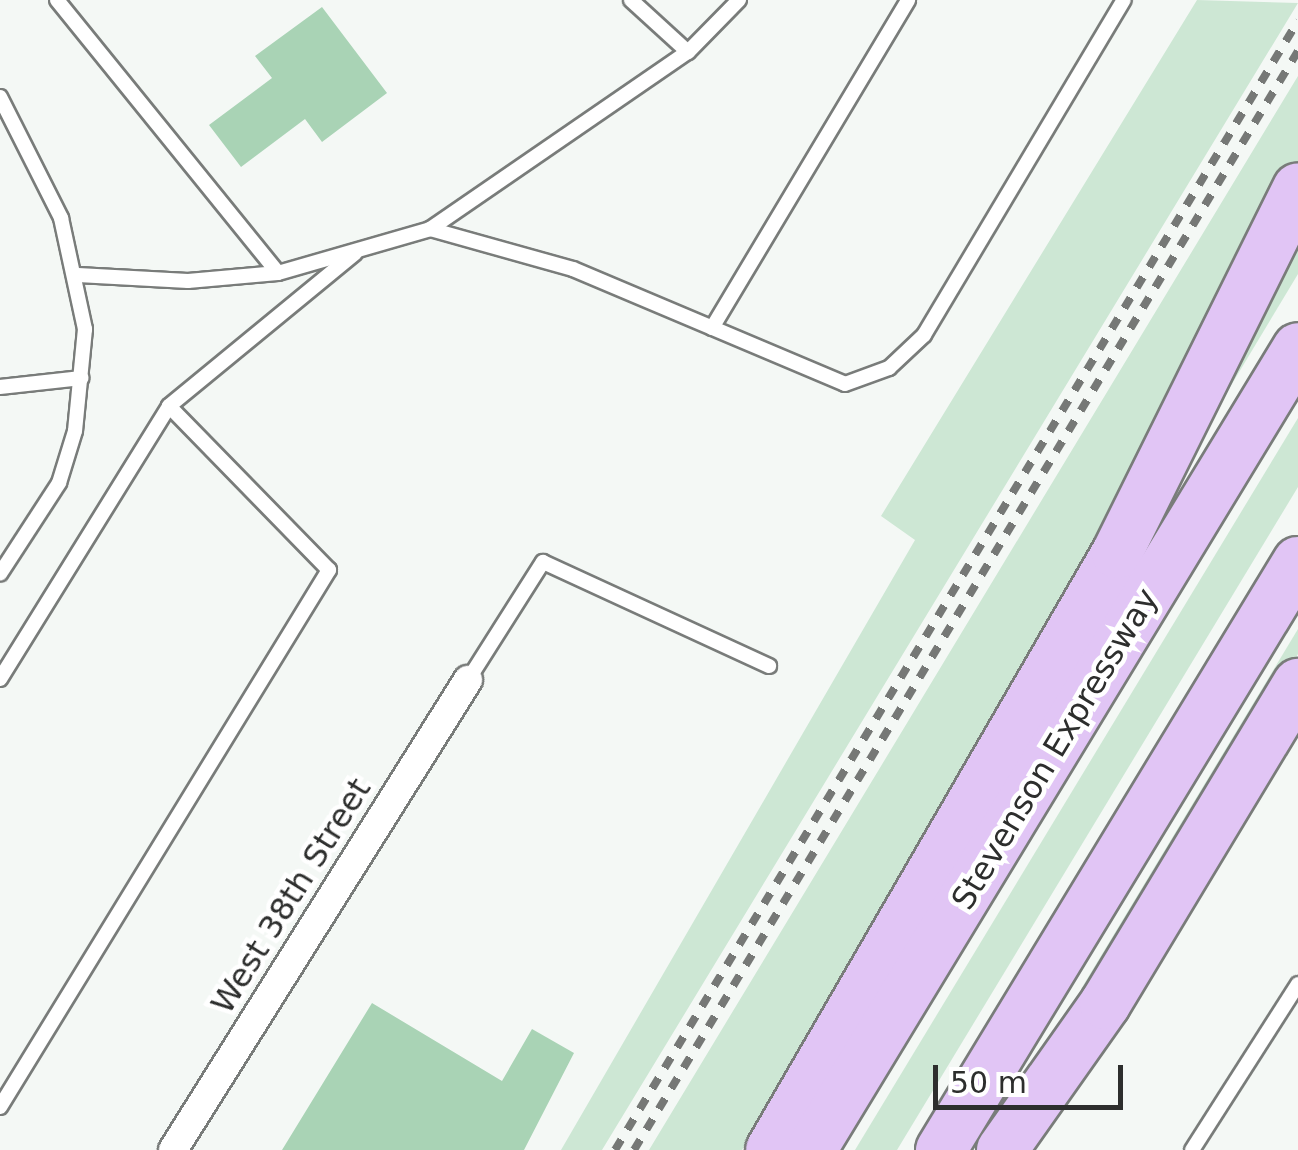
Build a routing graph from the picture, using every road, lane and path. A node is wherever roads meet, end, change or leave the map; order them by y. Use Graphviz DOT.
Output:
graph roads {
  1 [pos="57,0"];
  2 [pos="630,0"];
  3 [pos="739,0"];
  4 [pos="908,0"];
  5 [pos="1124,0"];
  6 [pos="688,52"];
  7 [pos="0,98"];
  8 [pos="1298,188"];
  9 [pos="430,229"];
  10 [pos="359,249"];
  11 [pos="278,273"];
  12 [pos="78,275"];
  13 [pos="712,328"];
  14 [pos="1298,348"];
  15 [pos="82,378"];
  16 [pos="0,387"];
  17 [pos="169,406"];
  18 [pos="1298,562"];
  19 [pos="0,574"];
  20 [pos="769,666"];
  21 [pos="0,678"];
  22 [pos="468,680"];
  23 [pos="1298,684"];
  24 [pos="1298,984"];
  25 [pos="0,1107"];
  26 [pos="174,1150"];
  27 [pos="771,1150"];
  28 [pos="811,1150"];
  29 [pos="941,1150"];
  30 [pos="1002,1150"];
  31 [pos="1192,1150"];
  1 -- 11 [label="lane"];
  2 -- 6 [label="lane"];
  3 -- 6 [label="lane"];
  4 -- 13 [label="lane"];
  5 -- 13 [label="lane"];
  6 -- 9 [label="lane"];
  7 -- 12 [label="lane"];
  8 -- 27 [label="highway"];
  9 -- 10 [label="lane"];
  9 -- 13 [label="lane"];
  10 -- 11 [label="lane"];
  10 -- 17 [label="lane"];
  11 -- 12 [label="lane"];
  12 -- 15 [label="lane"];
  14 -- 28 [label="highway, Stevenson Expressway"];
  15 -- 16 [label="lane"];
  15 -- 19 [label="lane"];
  17 -- 21 [label="lane"];
  17 -- 25 [label="lane"];
  18 -- 29 [label="highway"];
  20 -- 22 [label="lane"];
  22 -- 26 [label="street, West 38th Street"];
  23 -- 30 [label="highway"];
  24 -- 31 [label="lane"];
}
